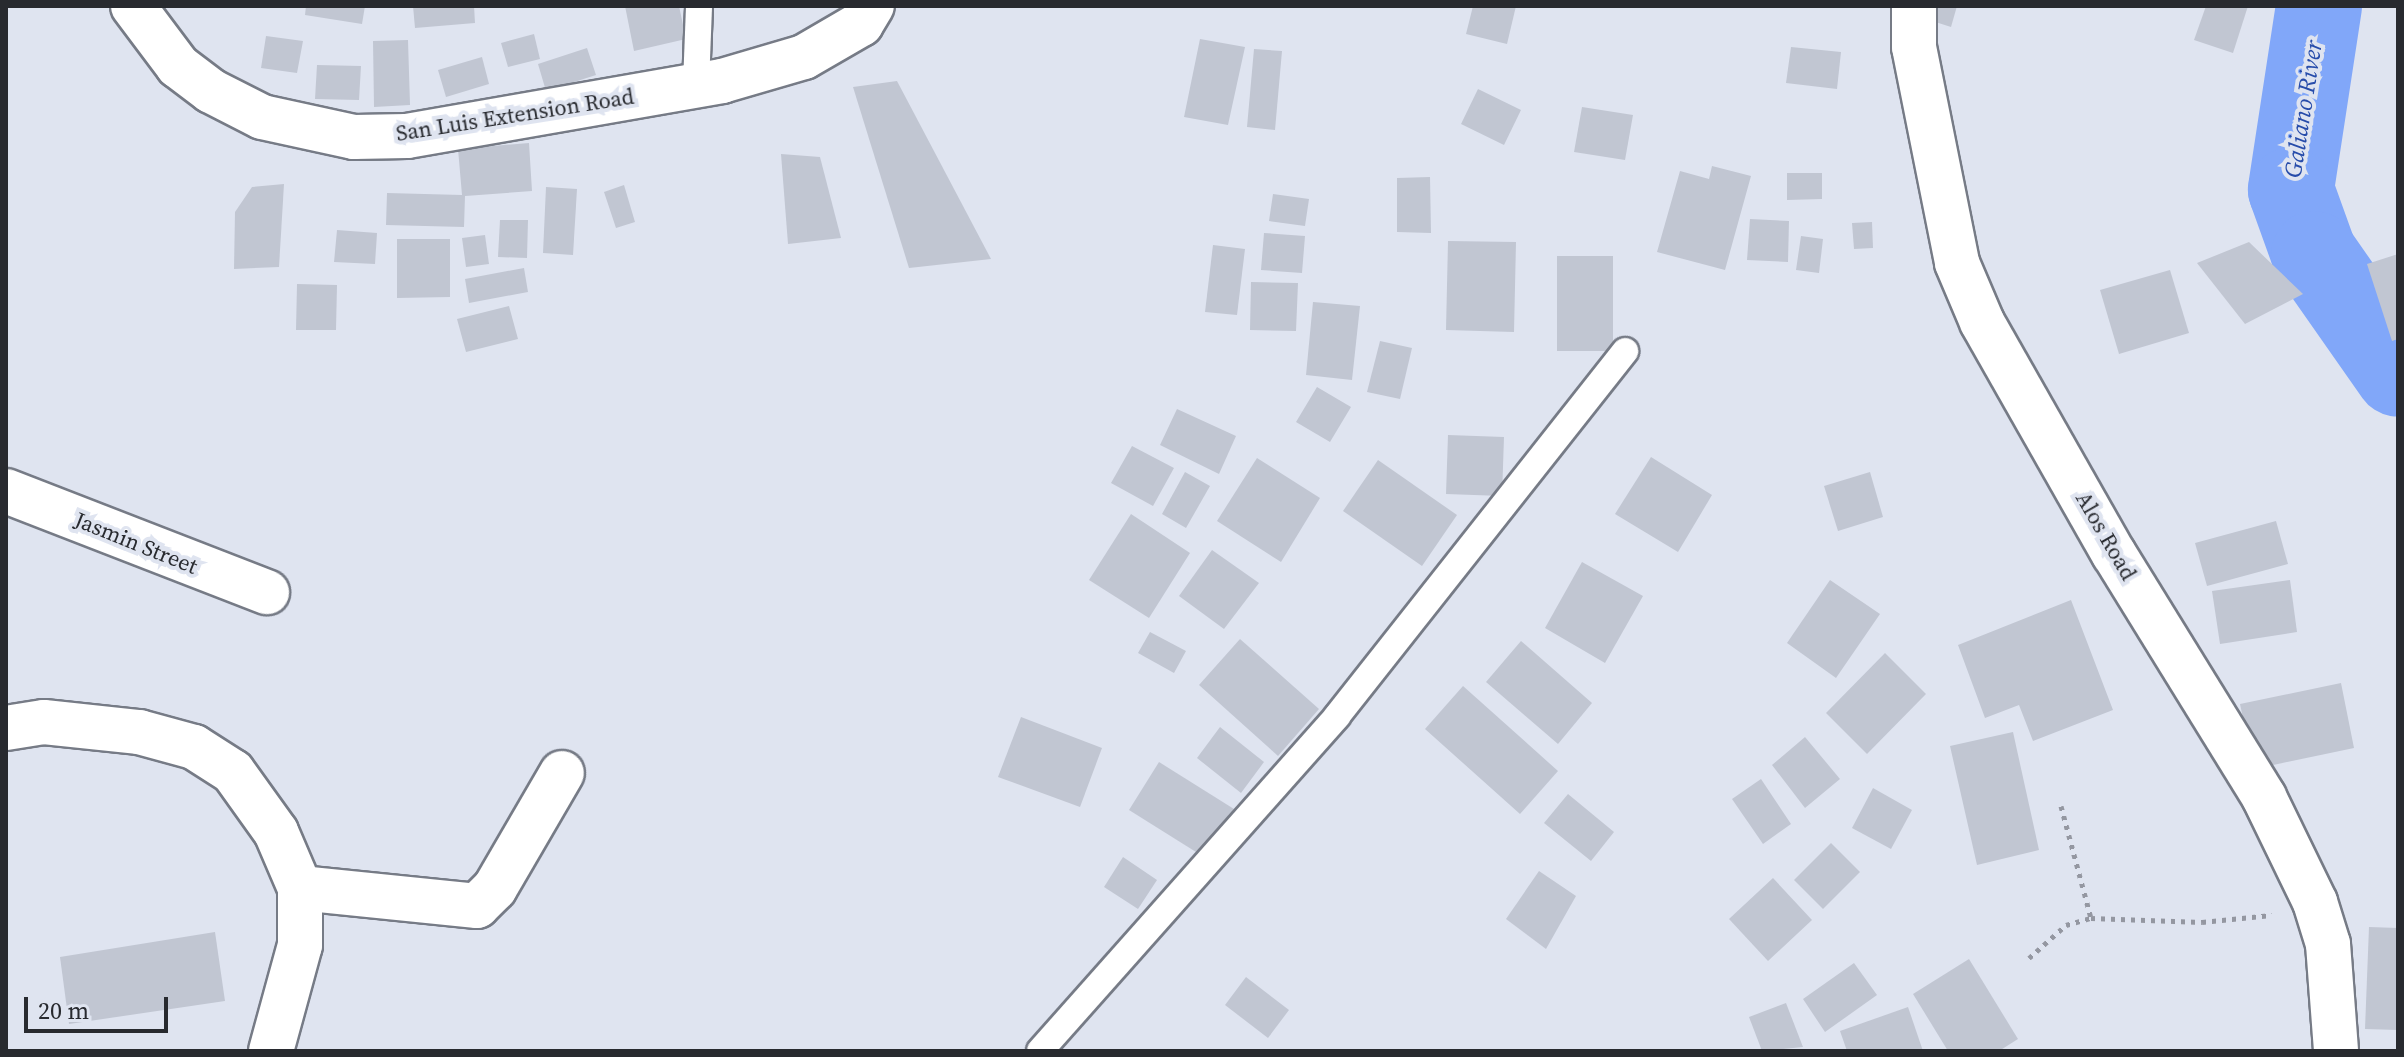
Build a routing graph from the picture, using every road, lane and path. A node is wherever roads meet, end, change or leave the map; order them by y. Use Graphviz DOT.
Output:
graph roads {
  1 [pos="133,6"];
  2 [pos="699,6"];
  3 [pos="872,6"];
  4 [pos="1914,6"];
  5 [pos="696,85"];
  6 [pos="1625,351"];
  7 [pos="6,491"];
  8 [pos="267,592"];
  9 [pos="6,728"];
  10 [pos="562,773"];
  11 [pos="2061,806"];
  12 [pos="300,888"];
  13 [pos="2315,902"];
  14 [pos="2091,918"];
  15 [pos="2029,958"];
  16 [pos="271,1051"];
  17 [pos="1040,1051"];
  18 [pos="2336,1051"];
  1 -- 5 [label="street, San Luis Extension Road"];
  2 -- 5 [label="lane"];
  3 -- 5 [label="street, San Luis Extension Road"];
  4 -- 13 [label="street, Alos Road"];
  6 -- 17 [label="lane"];
  7 -- 8 [label="street, Jasmin Street"];
  9 -- 12 [label="street"];
  10 -- 12 [label="street"];
  11 -- 14 [label="path"];
  12 -- 16 [label="street"];
  13 -- 14 [label="path"];
  13 -- 18 [label="street, Alos Road"];
  14 -- 15 [label="path"];
}
